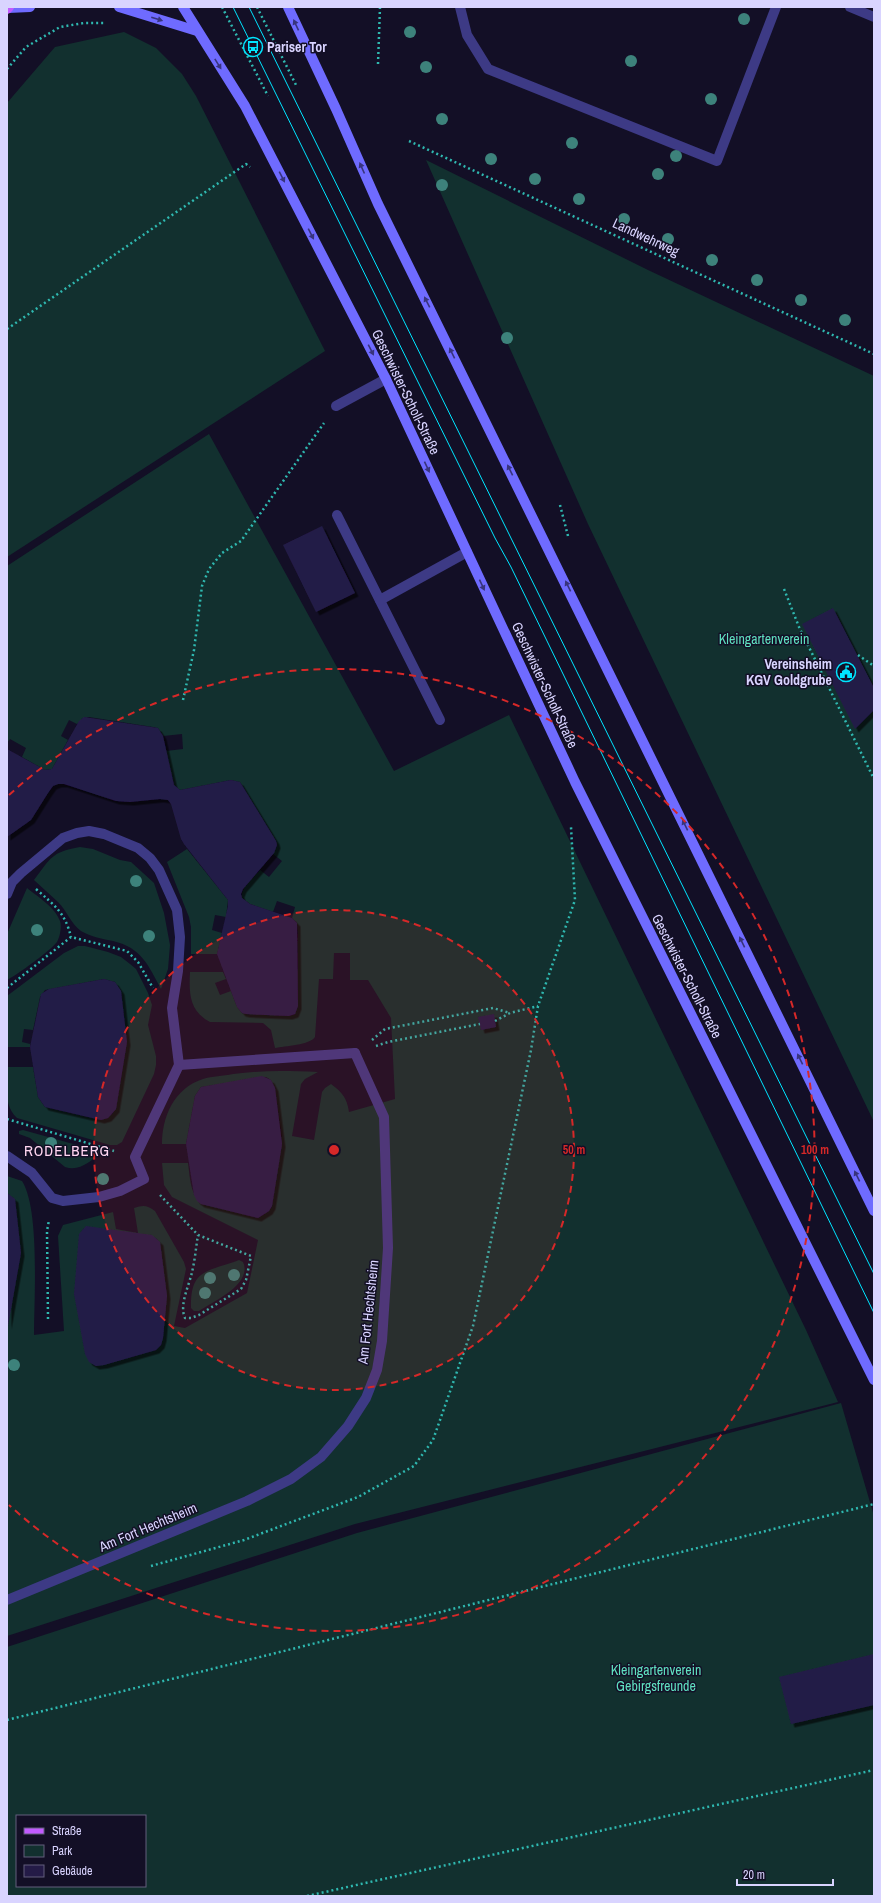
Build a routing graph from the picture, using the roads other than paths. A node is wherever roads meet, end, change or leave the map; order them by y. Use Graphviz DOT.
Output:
graph roads {
  1 [pos="30,7"];
  2 [pos="119,7"];
  3 [pos="183,7"];
  4 [pos="288,7"];
  5 [pos="460,7"];
  6 [pos="776,7"];
  7 [pos="850,7"];
  8 [pos="8,8"];
  9 [pos="874,17"];
  10 [pos="197,31"];
  11 [pos="386,379"];
  12 [pos="336,406"];
  13 [pos="337,515"];
  14 [pos="467,552"];
  15 [pos="380,600"];
  16 [pos="440,720"];
  17 [pos="7,894"];
  18 [pos="179,1065"];
  19 [pos="7,1156"];
  20 [pos="874,1211"];
  21 [pos="874,1380"];
  22 [pos="7,1600"];
  1 -- 8 [label="main road"];
  2 -- 10 [label="main road, one-way"];
  3 -- 10 [label="main road, Geschwister-Scholl-Straße"];
  20 -- 4 [label="main road, one-way"];
  5 -- 6 [label="street"];
  7 -- 9 [label="street"];
  10 -- 11 [label="main road, Geschwister-Scholl-Straße, one-way"];
  11 -- 12 [label="street"];
  11 -- 14 [label="main road, Geschwister-Scholl-Straße, one-way"];
  13 -- 15 [label="street"];
  14 -- 15 [label="street"];
  14 -- 21 [label="main road, Geschwister-Scholl-Straße, one-way"];
  15 -- 16 [label="street"];
  17 -- 18 [label="street"];
  18 -- 19 [label="street"];
  18 -- 22 [label="street, Am Fort Hechtsheim"];
}
